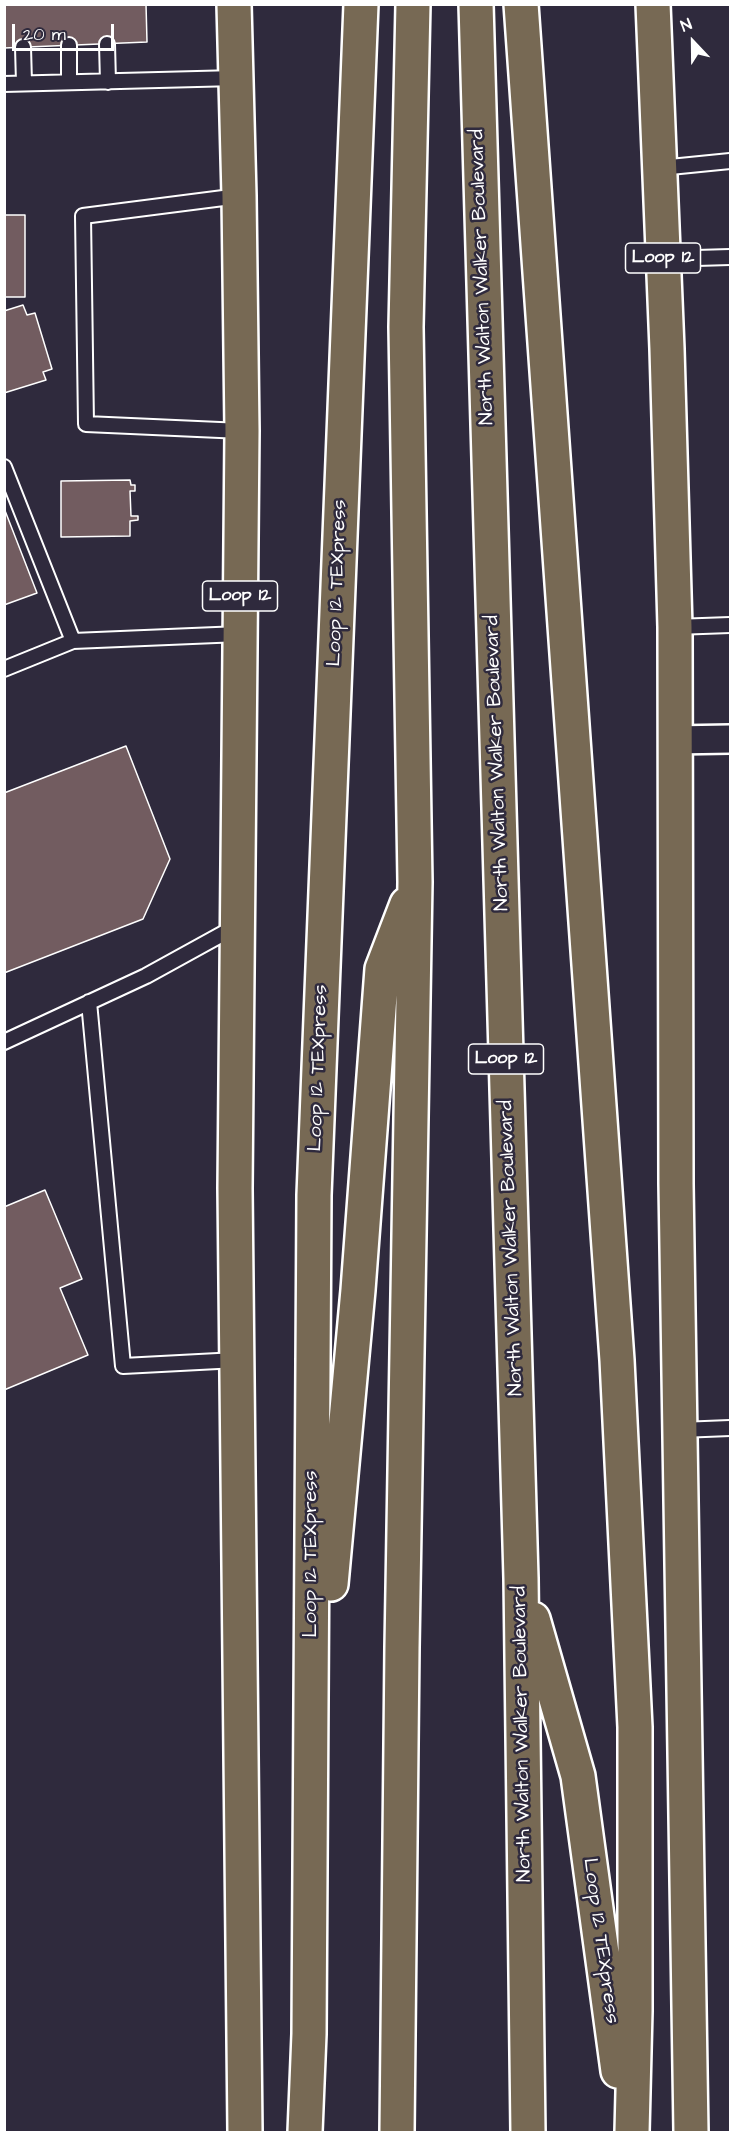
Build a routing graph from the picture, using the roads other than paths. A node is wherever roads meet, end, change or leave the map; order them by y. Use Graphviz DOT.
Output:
graph roads {
  1 [pos="234,4"];
  2 [pos="361,4"];
  3 [pos="413,4"];
  4 [pos="476,4"];
  5 [pos="521,4"];
  6 [pos="653,4"];
  7 [pos="107,44"];
  8 [pos="69,45"];
  9 [pos="23,47"];
  10 [pos="236,78"];
  11 [pos="69,82"];
  12 [pos="108,82"];
  13 [pos="24,83"];
  14 [pos="4,84"];
  15 [pos="730,161"];
  16 [pos="660,168"];
  17 [pos="239,196"];
  18 [pos="730,257"];
  19 [pos="663,259"];
  20 [pos="242,431"];
  21 [pos="4,467"];
  22 [pos="730,625"];
  23 [pos="675,627"];
  24 [pos="240,634"];
  25 [pos="73,641"];
  26 [pos="4,669"];
  27 [pos="730,739"];
  28 [pos="674,740"];
  29 [pos="415,882"];
  30 [pos="237,926"];
  31 [pos="89,1002"];
  32 [pos="4,1042"];
  33 [pos="237,1360"];
  34 [pos="730,1428"];
  35 [pos="680,1430"];
  36 [pos="521,1578"];
  37 [pos="310,1807"];
  38 [pos="245,2133"];
  39 [pos="305,2133"];
  40 [pos="397,2133"];
  41 [pos="528,2133"];
  42 [pos="626,2133"];
  43 [pos="632,2133"];
  44 [pos="691,2133"];
  1 -- 10 [label="main road, Loop 12"];
  2 -- 37 [label="main road, Loop 12 TEXpress"];
  3 -- 29 [label="main road"];
  4 -- 36 [label="main road, North Walton Walker Boulevard / Loop 12"];
  5 -- 43 [label="main road"];
  6 -- 16 [label="main road, Loop 12"];
  7 -- 12 [label="lane"];
  8 -- 11 [label="lane"];
  9 -- 13 [label="lane"];
  10 -- 12 [label="lane"];
  10 -- 17 [label="main road, Loop 12"];
  11 -- 12 [label="lane"];
  11 -- 13 [label="lane"];
  13 -- 14 [label="lane"];
  15 -- 16 [label="lane"];
  16 -- 19 [label="main road, Loop 12"];
  17 -- 20 [label="main road, Loop 12"];
  17 -- 20 [label="lane"];
  18 -- 19 [label="lane"];
  19 -- 23 [label="main road, Loop 12"];
  20 -- 24 [label="main road, Loop 12"];
  21 -- 25 [label="lane"];
  22 -- 23 [label="lane"];
  23 -- 28 [label="main road, Loop 12"];
  24 -- 25 [label="lane"];
  24 -- 30 [label="main road, Loop 12"];
  25 -- 26 [label="lane"];
  27 -- 28 [label="street"];
  28 -- 35 [label="main road, Loop 12"];
  29 -- 37 [label="main road"];
  29 -- 40 [label="main road"];
  30 -- 31 [label="lane"];
  30 -- 33 [label="main road, Loop 12"];
  31 -- 32 [label="lane"];
  31 -- 33 [label="lane"];
  33 -- 38 [label="main road"];
  34 -- 35 [label="lane"];
  35 -- 44 [label="main road"];
  36 -- 41 [label="main road, North Walton Walker Boulevard / Loop 12"];
  36 -- 42 [label="main road, Loop 12 TEXpress"];
  37 -- 39 [label="main road, Loop 12 TEXpress"];
}
